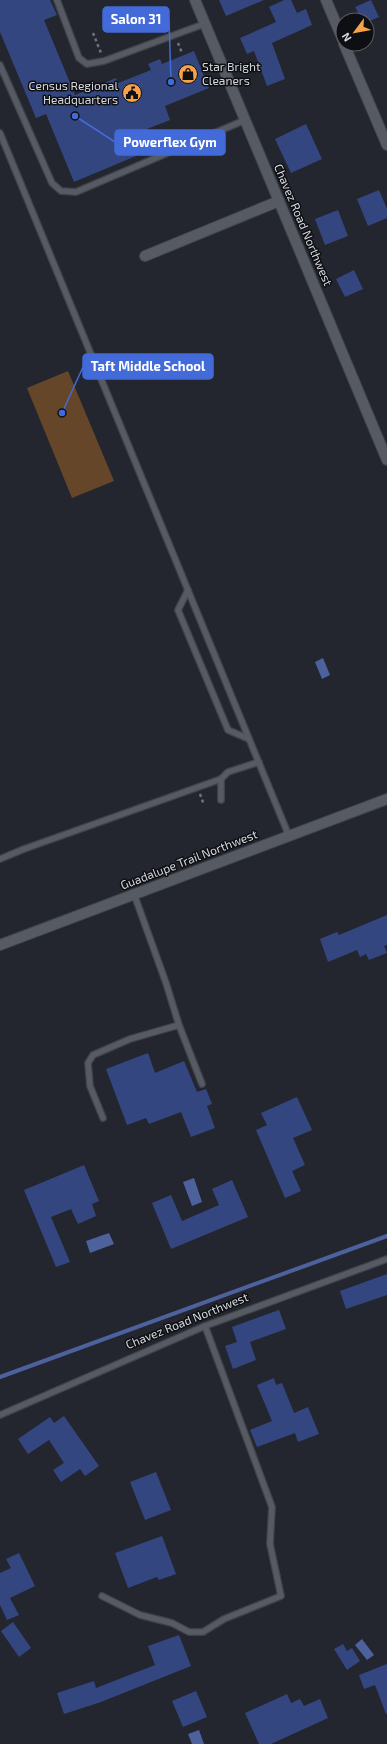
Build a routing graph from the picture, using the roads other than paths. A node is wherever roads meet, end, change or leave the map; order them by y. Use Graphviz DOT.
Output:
graph roads {
  1 [pos="57,0"];
  2 [pos="195,0"];
  3 [pos="326,0"];
  4 [pos="335,21"];
  5 [pos="204,24"];
  6 [pos="347,52"];
  7 [pos="0,65"];
  8 [pos="245,120"];
  9 [pos="0,133"];
  10 [pos="387,145"];
  11 [pos="279,201"];
  12 [pos="145,256"];
  13 [pos="387,460"];
  14 [pos="188,590"];
  15 [pos="249,739"];
  16 [pos="259,762"];
  17 [pos="221,779"];
  18 [pos="387,799"];
  19 [pos="221,800"];
  20 [pos="289,836"];
  21 [pos="0,859"];
  22 [pos="134,894"];
  23 [pos="0,945"];
  24 [pos="179,1025"];
  25 [pos="202,1084"];
  26 [pos="103,1118"];
  27 [pos="387,1259"];
  28 [pos="205,1326"];
  29 [pos="0,1415"];
  30 [pos="102,1596"];
  1 -- 5 [label="lane"];
  2 -- 5 [label="street, Chavez Road Northwest"];
  3 -- 4 [label="street"];
  5 -- 8 [label="street, Chavez Road Northwest"];
  6 -- 10 [label="street"];
  7 -- 8 [label="lane"];
  8 -- 11 [label="street, Chavez Road Northwest"];
  9 -- 14 [label="lane"];
  11 -- 12 [label="street"];
  11 -- 13 [label="street, Chavez Road Northwest"];
  14 -- 15 [label="lane"];
  14 -- 15 [label="lane"];
  15 -- 16 [label="lane"];
  16 -- 17 [label="lane"];
  16 -- 20 [label="lane"];
  17 -- 19 [label="lane"];
  17 -- 21 [label="lane"];
  18 -- 20 [label="street, Guadalupe Trail Northwest"];
  20 -- 22 [label="street, Guadalupe Trail Northwest"];
  22 -- 23 [label="street, Guadalupe Trail Northwest"];
  22 -- 24 [label="lane"];
  24 -- 25 [label="lane"];
  24 -- 26 [label="lane"];
  27 -- 28 [label="lane, Chavez Road Northwest"];
  28 -- 29 [label="lane, Chavez Road Northwest"];
  28 -- 30 [label="lane"];
}
